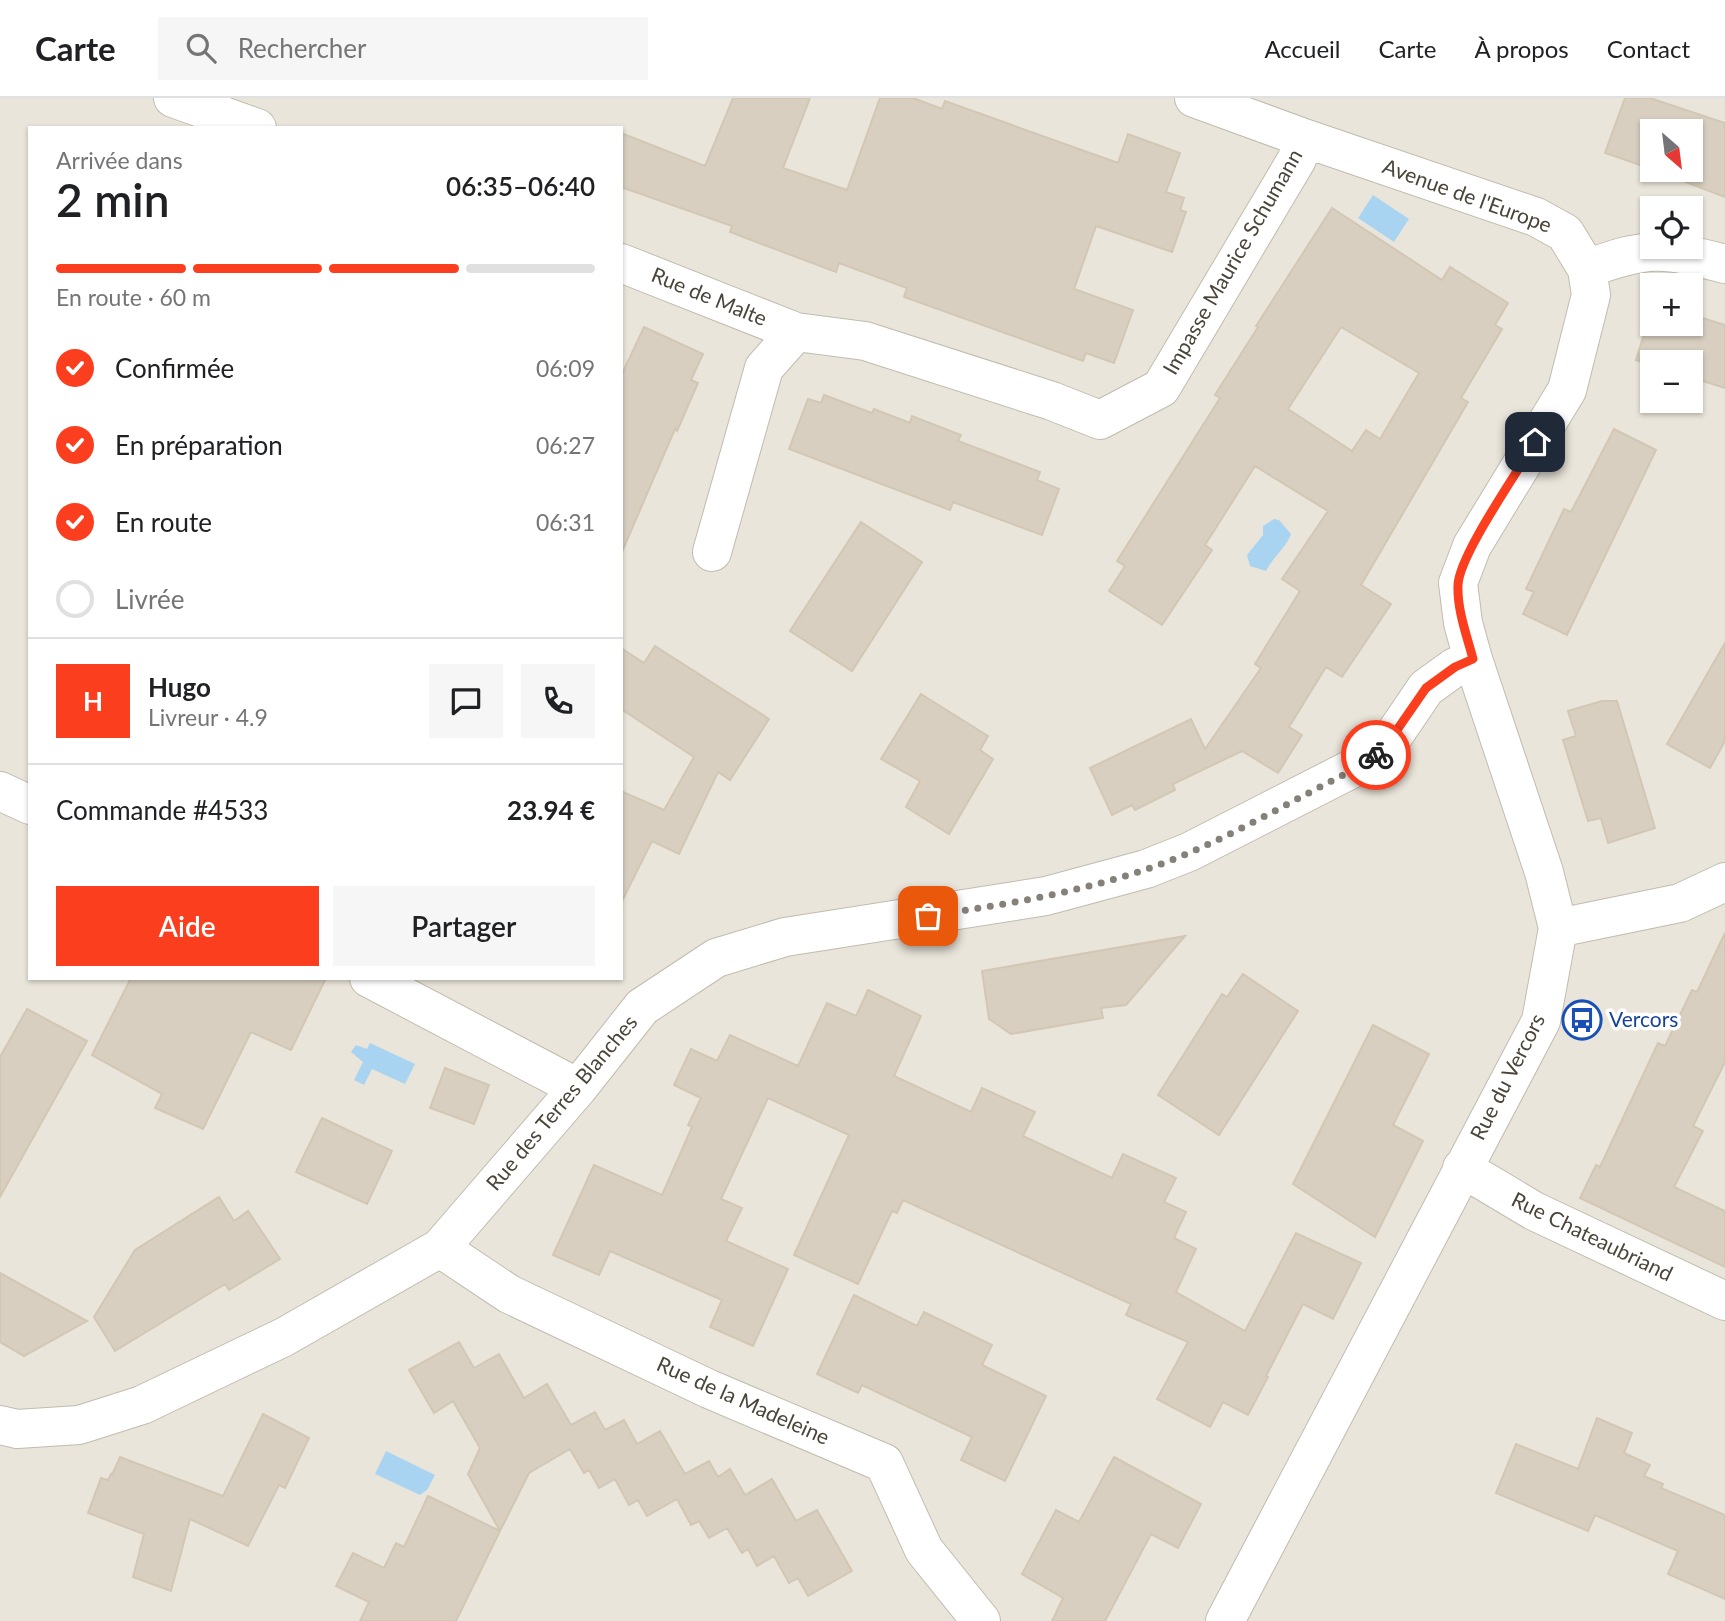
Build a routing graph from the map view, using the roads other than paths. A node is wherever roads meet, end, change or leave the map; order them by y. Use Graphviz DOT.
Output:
graph roads {
  1 [pos="173,98"];
  2 [pos="1195,98"];
  3 [pos="251,126"];
  4 [pos="1304,138"];
  5 [pos="623,264"];
  6 [pos="1725,264"];
  7 [pos="1587,269"];
  8 [pos="796,332"];
  9 [pos="712,552"];
  10 [pos="1473,659"];
  11 [pos="0,791"];
  12 [pos="28,804"];
  13 [pos="1725,882"];
  14 [pos="1558,929"];
  15 [pos="373,980"];
  16 [pos="578,1088"];
  17 [pos="1462,1168"];
  18 [pos="440,1248"];
  19 [pos="1725,1301"];
  20 [pos="0,1425"];
  21 [pos="981,1621"];
  22 [pos="1225,1621"];
  1 -- 3 [label="street"];
  2 -- 4 [label="street, Avenue de l'Europe"];
  4 -- 7 [label="street, Avenue de l'Europe"];
  4 -- 8 [label="street, Impasse Maurice Schumann"];
  5 -- 8 [label="street, Rue de Malte"];
  6 -- 7 [label="street"];
  7 -- 10 [label="street, Rue du Vercors"];
  8 -- 9 [label="street"];
  10 -- 14 [label="street, Rue du Vercors"];
  10 -- 16 [label="street, Rue des Terres Blanches"];
  11 -- 12 [label="street"];
  13 -- 14 [label="street"];
  14 -- 17 [label="street, Rue du Vercors"];
  15 -- 16 [label="street"];
  16 -- 18 [label="street, Rue des Terres Blanches"];
  17 -- 19 [label="street, Rue Chateaubriand"];
  17 -- 22 [label="street, Rue du Vercors"];
  18 -- 20 [label="street, Rue des Terres Blanches"];
  18 -- 21 [label="street, Rue de la Madeleine"];
}
